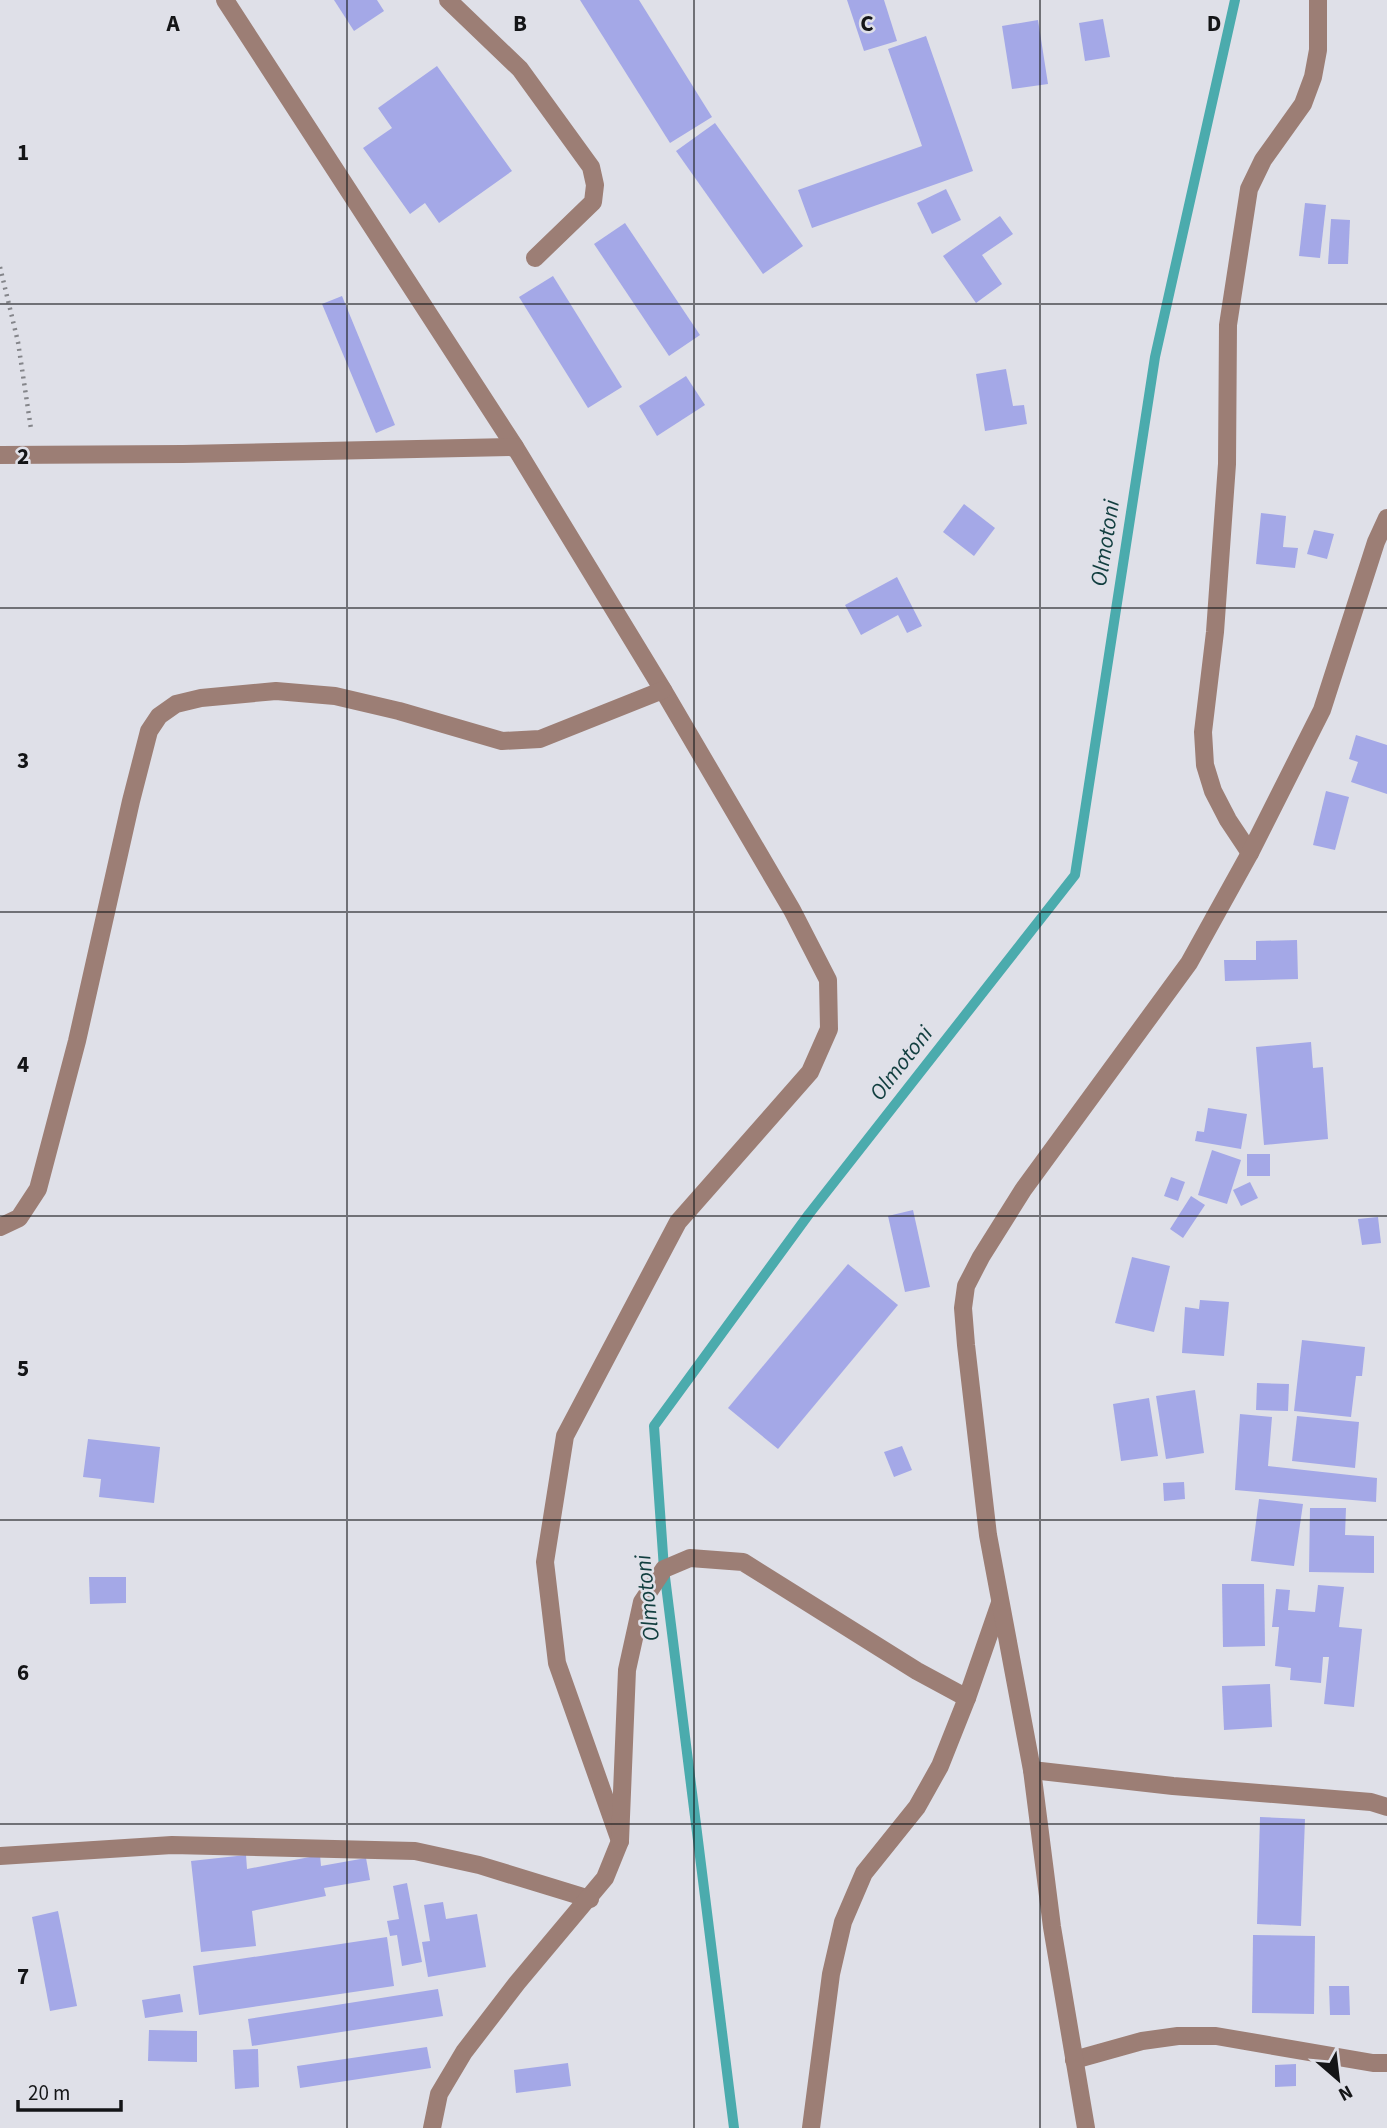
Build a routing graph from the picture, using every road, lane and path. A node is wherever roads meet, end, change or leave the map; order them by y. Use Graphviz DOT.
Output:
graph roads {
  1 [pos="225,0"];
  2 [pos="448,0"];
  3 [pos="1318,0"];
  4 [pos="535,258"];
  5 [pos="0,267"];
  6 [pos="514,447"];
  7 [pos="35,454"];
  8 [pos="0,455"];
  9 [pos="1387,518"];
  10 [pos="663,690"];
  11 [pos="1250,853"];
  12 [pos="0,1227"];
  13 [pos="1001,1600"];
  14 [pos="967,1698"];
  15 [pos="1032,1770"];
  16 [pos="1387,1807"];
  17 [pos="620,1840"];
  18 [pos="0,1856"];
  19 [pos="590,1899"];
  20 [pos="1074,2060"];
  21 [pos="1387,2063"];
  22 [pos="432,2128"];
  23 [pos="811,2128"];
  24 [pos="1086,2128"];
  1 -- 6 [label="street"];
  2 -- 4 [label="street"];
  3 -- 11 [label="street"];
  5 -- 7 [label="path"];
  6 -- 7 [label="street"];
  6 -- 10 [label="street"];
  7 -- 8 [label="street"];
  9 -- 11 [label="street"];
  10 -- 12 [label="street"];
  10 -- 17 [label="street"];
  11 -- 13 [label="street"];
  13 -- 14 [label="street"];
  13 -- 15 [label="street"];
  14 -- 17 [label="street"];
  14 -- 23 [label="street"];
  15 -- 16 [label="street"];
  15 -- 20 [label="street"];
  17 -- 19 [label="street"];
  18 -- 19 [label="street"];
  19 -- 22 [label="street"];
  20 -- 21 [label="street"];
  20 -- 24 [label="street"];
}
